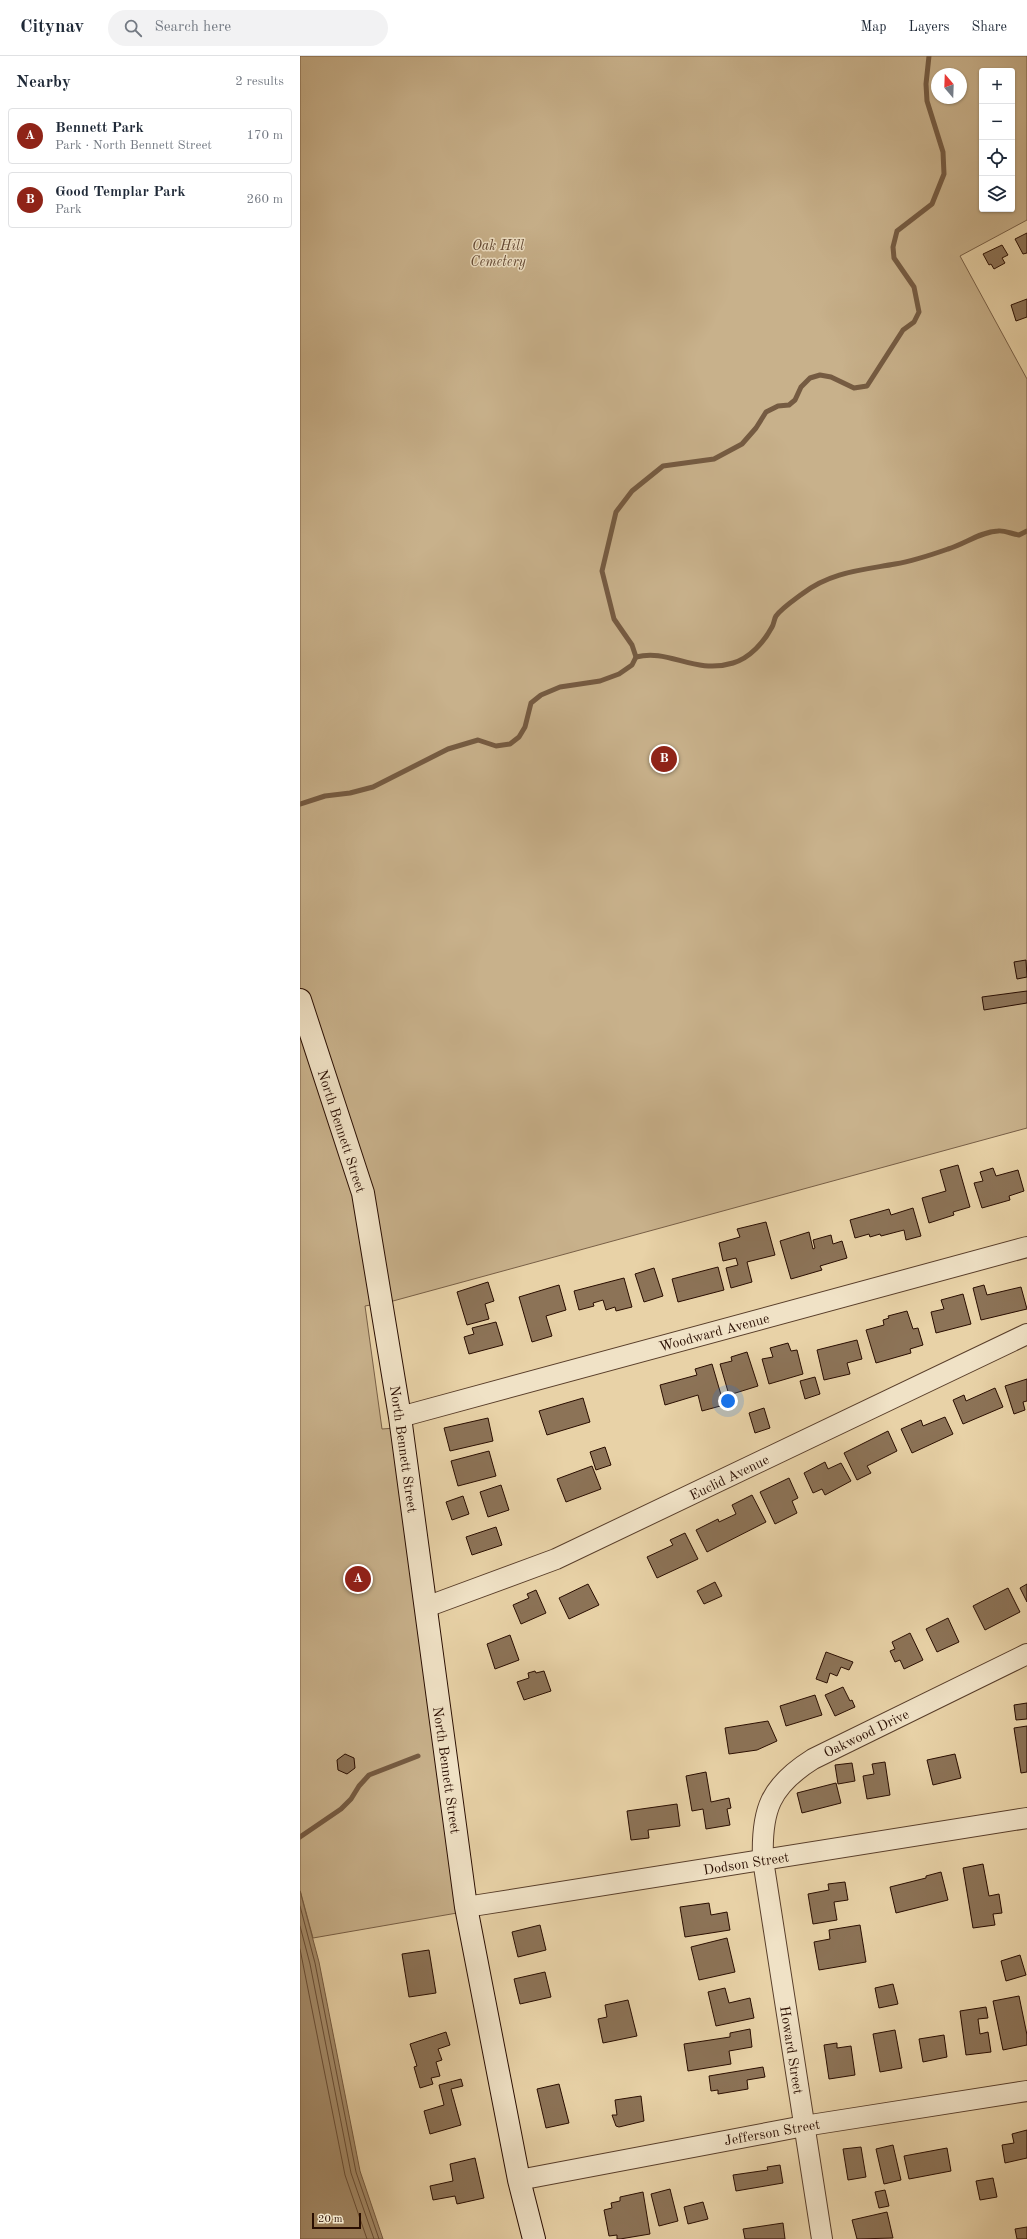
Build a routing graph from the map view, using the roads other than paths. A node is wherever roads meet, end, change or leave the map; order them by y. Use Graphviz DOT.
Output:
graph roads {
  1 [pos="300,1000"];
  2 [pos="1027,1247"];
  3 [pos="1027,1334"];
  4 [pos="400,1417"];
  5 [pos="426,1607"];
  6 [pos="1027,1654"];
  7 [pos="1027,1818"];
  8 [pos="763,1860"];
  9 [pos="466,1907"];
  10 [pos="1027,2091"];
  11 [pos="804,2126"];
  12 [pos="519,2180"];
  13 [pos="534,2239"];
  14 [pos="822,2239"];
  1 -- 4 [label="main road, North Bennett Street"];
  2 -- 4 [label="street, Woodward Avenue"];
  3 -- 5 [label="street, Euclid Avenue"];
  4 -- 5 [label="main road, North Bennett Street"];
  5 -- 9 [label="main road, North Bennett Street"];
  6 -- 8 [label="street, Oakwood Drive"];
  7 -- 8 [label="street, Dodson Street"];
  8 -- 9 [label="street, Dodson Street"];
  8 -- 11 [label="street, Howard Street"];
  9 -- 12 [label="main road, North Bennett Street"];
  10 -- 11 [label="street, Jefferson Street"];
  11 -- 12 [label="street, Jefferson Street"];
  11 -- 14 [label="street, Howard Street"];
  12 -- 13 [label="main road, North Bennett Street"];
}
